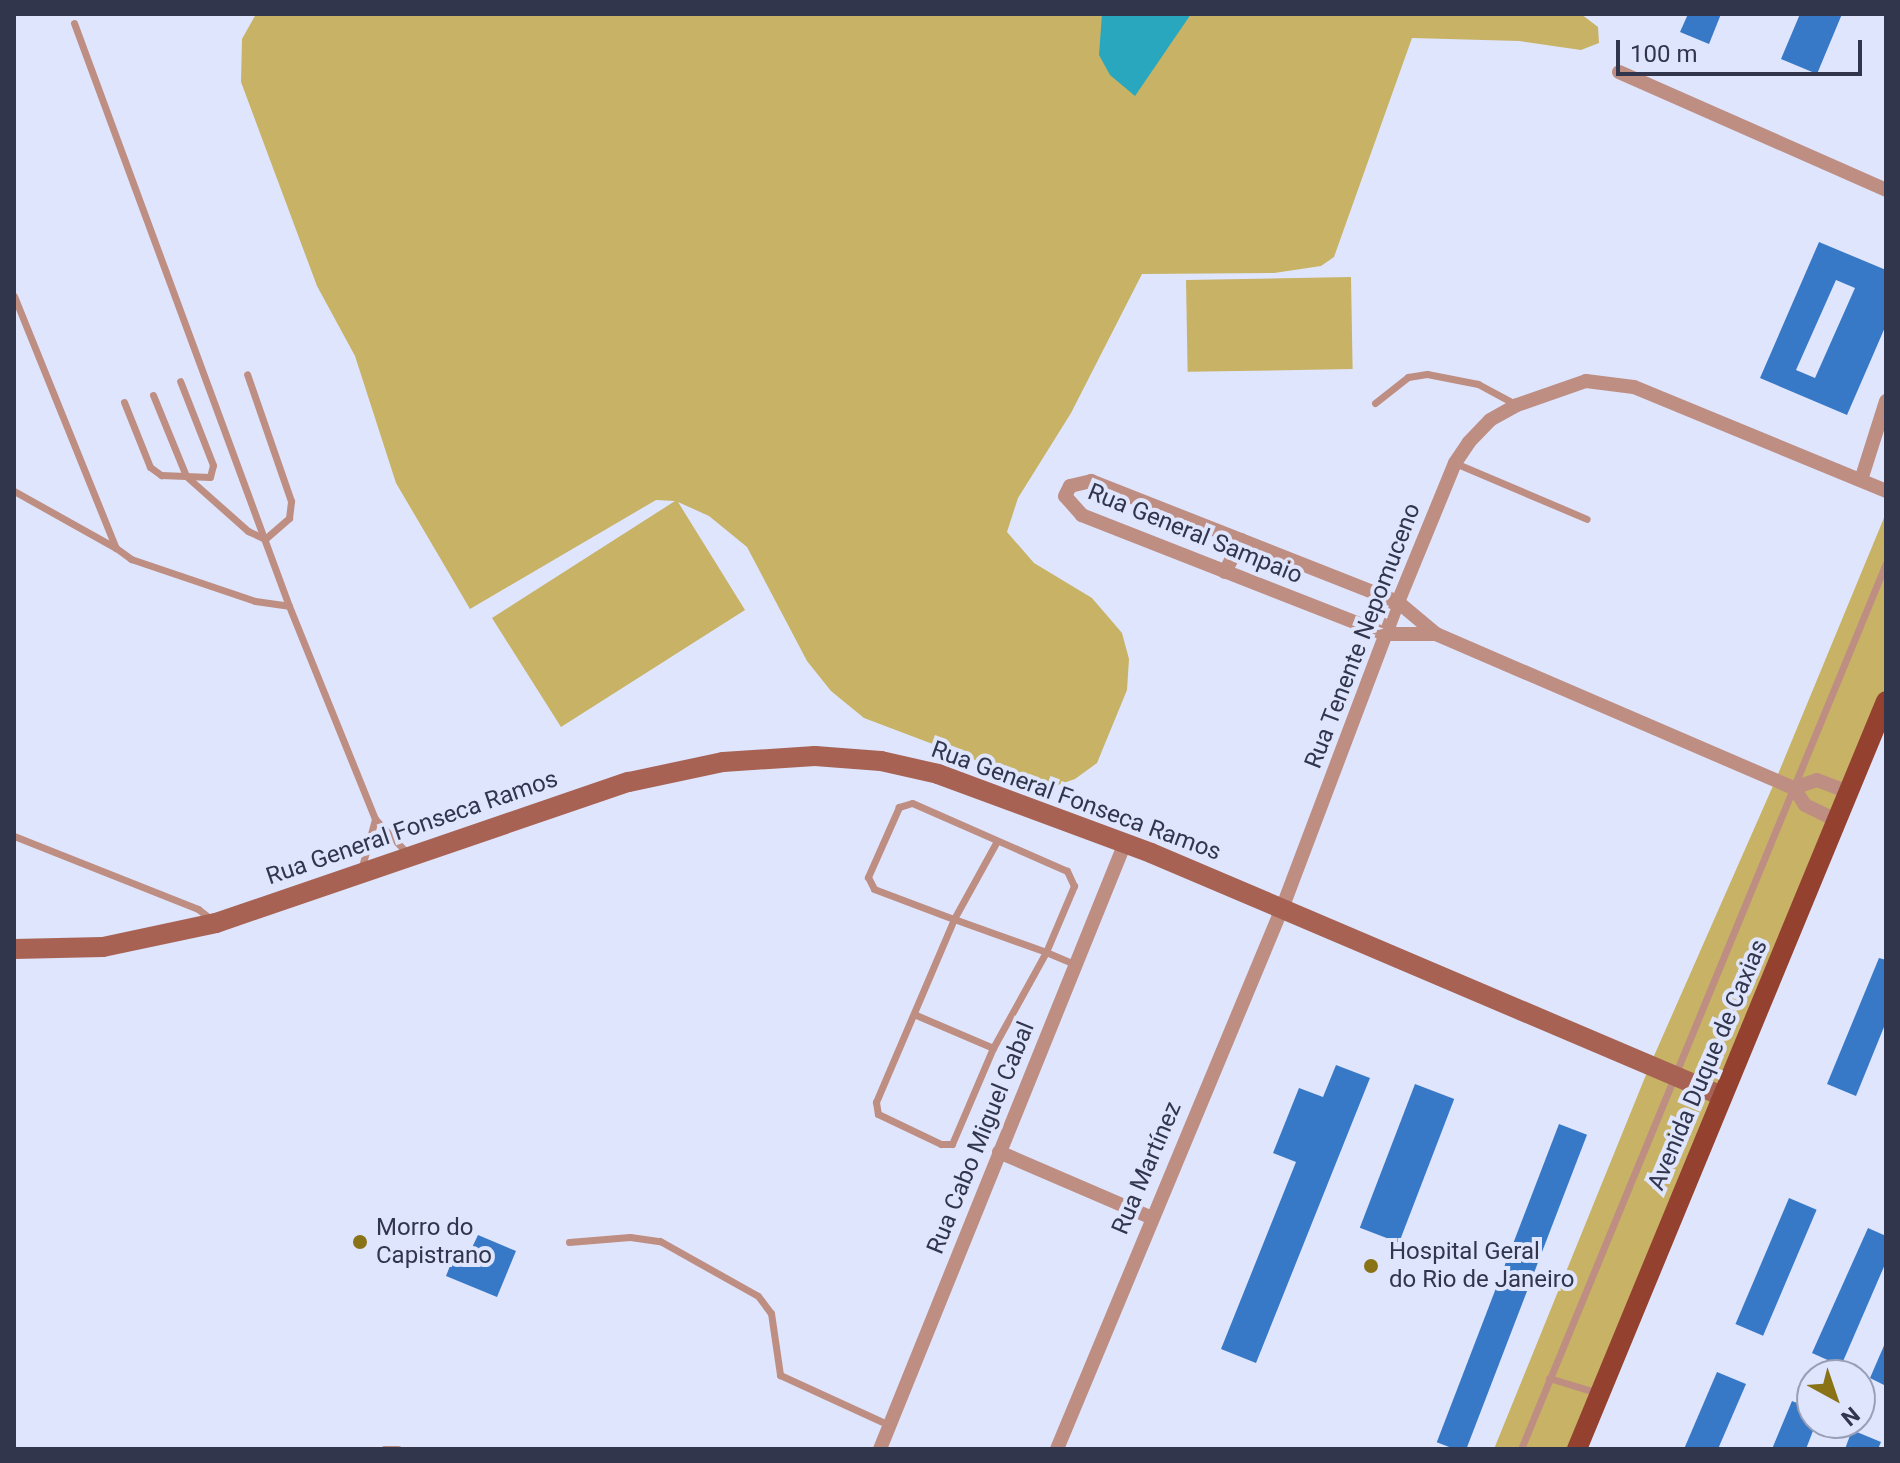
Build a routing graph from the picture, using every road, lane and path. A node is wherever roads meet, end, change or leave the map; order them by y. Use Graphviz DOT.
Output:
graph roads {
  1 [pos="74,23"];
  2 [pos="1619,72"];
  3 [pos="1886,190"];
  4 [pos="14,296"];
  5 [pos="247,374"];
  6 [pos="180,381"];
  7 [pos="153,395"];
  8 [pos="1886,401"];
  9 [pos="124,402"];
  10 [pos="1375,403"];
  11 [pos="1517,405"];
  12 [pos="1455,463"];
  13 [pos="186,476"];
  14 [pos="1861,480"];
  15 [pos="14,491"];
  16 [pos="1886,491"];
  17 [pos="1587,519"];
  18 [pos="265,539"];
  19 [pos="1241,540"];
  20 [pos="116,548"];
  21 [pos="1886,563"];
  22 [pos="1225,572"];
  23 [pos="1398,602"];
  24 [pos="289,606"];
  25 [pos="1385,634"];
  26 [pos="1436,634"];
  27 [pos="1886,701"];
  28 [pos="1794,788"];
  29 [pos="1848,792"];
  30 [pos="375,819"];
  31 [pos="1836,820"];
  32 [pos="14,836"];
  33 [pos="997,841"];
  34 [pos="1125,843"];
  35 [pos="410,856"];
  36 [pos="361,870"];
  37 [pos="1283,906"];
  38 [pos="954,919"];
  39 [pos="216,923"];
  40 [pos="14,949"];
  41 [pos="1046,952"];
  42 [pos="1076,965"];
  43 [pos="916,1015"];
  44 [pos="993,1048"];
  45 [pos="1671,1074"];
  46 [pos="1722,1096"];
  47 [pos="999,1152"];
  48 [pos="1150,1217"];
  49 [pos="569,1242"];
  50 [pos="1549,1378"];
  51 [pos="1600,1394"];
  52 [pos="889,1425"];
  53 [pos="884,1448"];
  54 [pos="384,1449"];
  55 [pos="398,1449"];
  56 [pos="1057,1449"];
  57 [pos="1521,1449"];
  58 [pos="1577,1449"];
  1 -- 18 [label="lane"];
  2 -- 3 [label="street"];
  4 -- 20 [label="lane"];
  5 -- 18 [label="lane"];
  6 -- 13 [label="lane"];
  7 -- 13 [label="lane"];
  8 -- 14 [label="street"];
  9 -- 13 [label="lane"];
  10 -- 11 [label="lane"];
  11 -- 12 [label="street, Rua Tenente Nepomuceno"];
  11 -- 14 [label="street, Rua Tenente Nepomuceno"];
  12 -- 17 [label="lane"];
  12 -- 23 [label="street, Rua Tenente Nepomuceno"];
  13 -- 18 [label="lane"];
  14 -- 16 [label="street, Rua Tenente Nepomuceno"];
  15 -- 20 [label="lane"];
  18 -- 24 [label="lane"];
  19 -- 22 [label="street"];
  19 -- 22 [label="street, Rua General Sampaio"];
  19 -- 23 [label="street, Rua General Sampaio"];
  20 -- 24 [label="lane"];
  21 -- 28 [label="lane"];
  22 -- 25 [label="street, Rua General Sampaio"];
  23 -- 25 [label="street, Rua Tenente Nepomuceno"];
  23 -- 26 [label="street, Rua General Sampaio"];
  24 -- 30 [label="lane"];
  25 -- 26 [label="street, Rua General Sampaio"];
  25 -- 37 [label="street, Rua Tenente Nepomuceno"];
  26 -- 28 [label="street, Rua General Sampaio"];
  27 -- 29 [label="main road, Avenida Duque de Caxias"];
  28 -- 29 [label="street, Rua General Sampaio"];
  28 -- 31 [label="street, Rua General Sampaio"];
  28 -- 45 [label="lane"];
  29 -- 31 [label="main road, Avenida Duque de Caxias"];
  30 -- 35 [label="lane"];
  30 -- 36 [label="lane"];
  31 -- 46 [label="main road, Avenida Duque de Caxias"];
  32 -- 39 [label="lane"];
  33 -- 38 [label="lane"];
  33 -- 38 [label="lane"];
  33 -- 41 [label="lane"];
  34 -- 35 [label="street, Rua General Fonseca Ramos"];
  34 -- 37 [label="street, Rua General Fonseca Ramos"];
  34 -- 42 [label="street, Rua Cabo Miguel Cabal"];
  35 -- 36 [label="street, Rua General Fonseca Ramos"];
  36 -- 39 [label="street, Rua General Fonseca Ramos"];
  37 -- 45 [label="street, Rua General Fonseca Ramos"];
  37 -- 48 [label="street, Rua Martínez"];
  38 -- 41 [label="lane"];
  38 -- 43 [label="lane"];
  39 -- 40 [label="street, Rua General Fonseca Ramos"];
  41 -- 42 [label="lane"];
  41 -- 44 [label="lane"];
  42 -- 47 [label="street, Rua Cabo Miguel Cabal"];
  43 -- 44 [label="lane"];
  43 -- 44 [label="lane"];
  45 -- 46 [label="street, Rua General Fonseca Ramos"];
  45 -- 50 [label="lane"];
  46 -- 51 [label="main road, Avenida Duque de Caxias"];
  47 -- 48 [label="street"];
  47 -- 52 [label="street, Rua Cabo Miguel Cabal"];
  48 -- 56 [label="street, Rua Martínez"];
  49 -- 52 [label="lane"];
  50 -- 51 [label="lane"];
  50 -- 57 [label="lane"];
  51 -- 58 [label="main road, Avenida Duque de Caxias"];
  52 -- 53 [label="street, Rua Cabo Miguel Cabal"];
  54 -- 55 [label="lane"];
}
